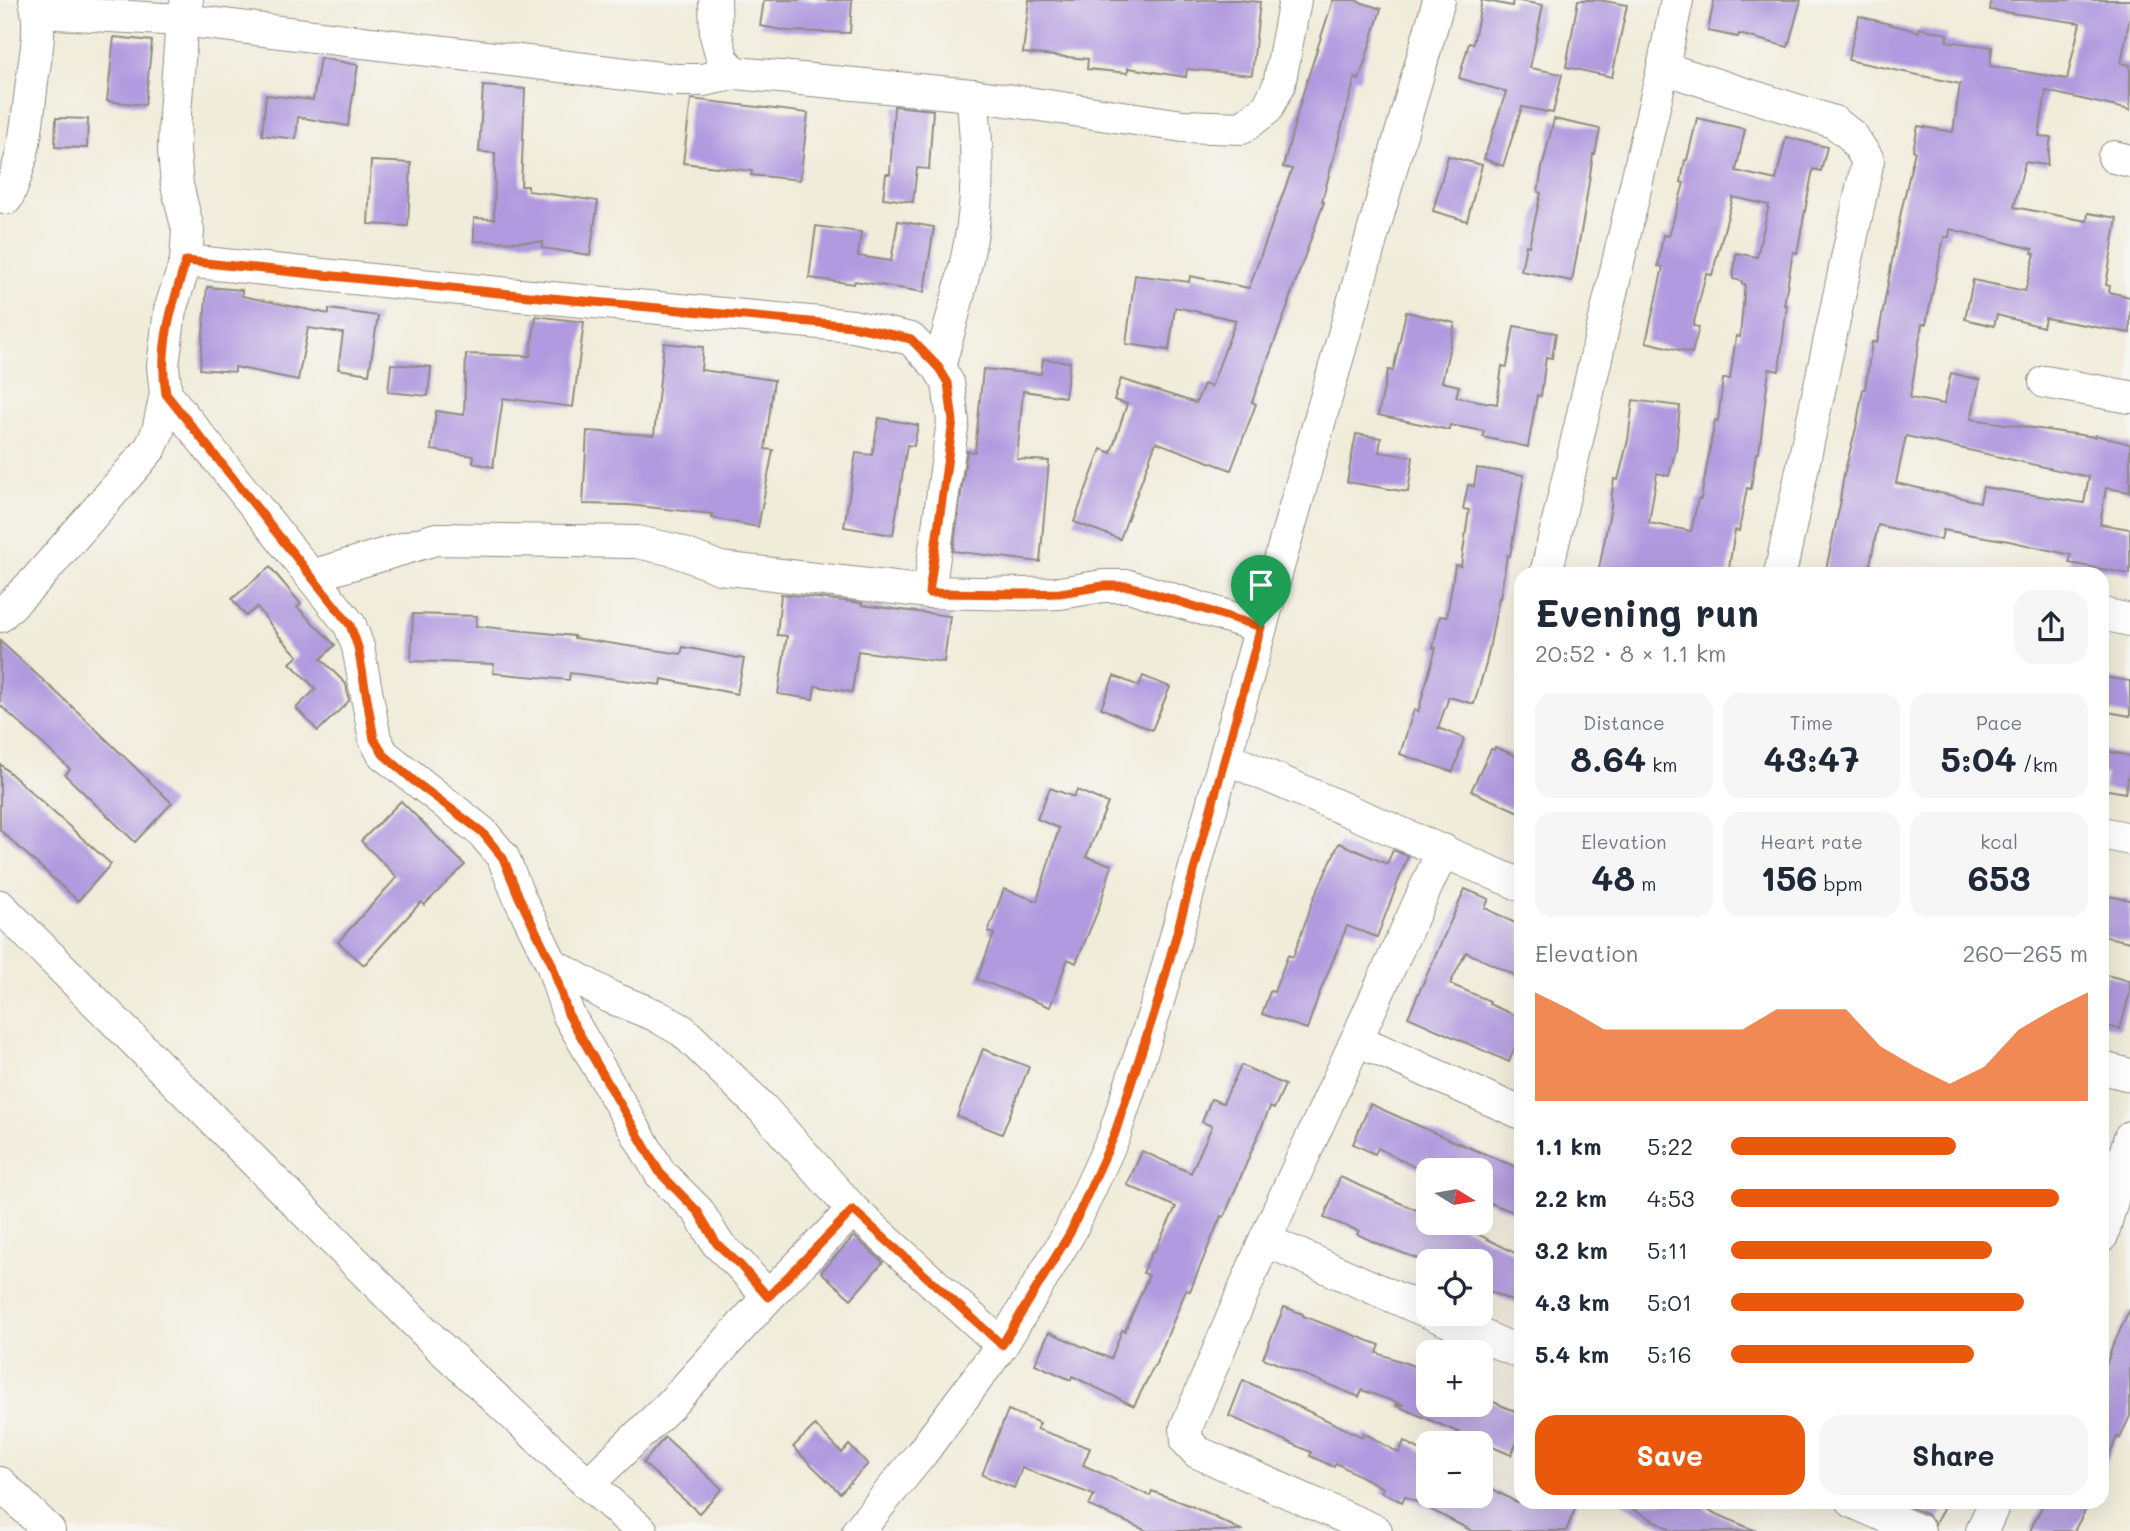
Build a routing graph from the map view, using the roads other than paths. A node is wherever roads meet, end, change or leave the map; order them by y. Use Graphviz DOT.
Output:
graph roads {
  1 [pos="715,0"];
  2 [pos="1295,0"];
  3 [pos="1439,0"];
  4 [pos="1676,0"];
  5 [pos="37,6"];
  6 [pos="185,10"];
  7 [pos="1663,68"];
  8 [pos="736,74"];
  9 [pos="972,95"];
  10 [pos="7,198"];
  11 [pos="186,261"];
  12 [pos="939,368"];
  13 [pos="2045,382"];
  14 [pos="166,394"];
  15 [pos="2130,397"];
  16 [pos="1548,567"];
  17 [pos="1781,567"];
  18 [pos="311,576"];
  19 [pos="929,593"];
  20 [pos="0,616"];
  21 [pos="2109,616"];
  22 [pos="2130,620"];
  23 [pos="1261,627"];
  24 [pos="1226,758"];
  25 [pos="2109,834"];
  26 [pos="2130,839"];
  27 [pos="1443,850"];
  28 [pos="1514,882"];
  29 [pos="0,906"];
  30 [pos="552,964"];
  31 [pos="1357,1040"];
  32 [pos="2109,1070"];
  33 [pos="2130,1075"];
  34 [pos="1514,1109"];
  35 [pos="2130,1138"];
  36 [pos="853,1210"];
  37 [pos="2109,1212"];
  38 [pos="1265,1240"];
  39 [pos="768,1297"];
  40 [pos="1416,1307"];
  41 [pos="1460,1326"];
  42 [pos="1002,1345"];
  43 [pos="1514,1350"];
  44 [pos="0,1483"];
  45 [pos="588,1484"];
  46 [pos="1869,1509"];
  47 [pos="1992,1509"];
  48 [pos="49,1531"];
  49 [pos="642,1531"];
  50 [pos="858,1531"];
  51 [pos="1376,1531"];
  52 [pos="1919,1531"];
  53 [pos="1982,1531"];
  1 -- 8 [label="street"];
  2 -- 9 [label="street"];
  3 -- 23 [label="street"];
  4 -- 7 [label="street"];
  5 -- 6 [label="street"];
  5 -- 10 [label="street"];
  6 -- 8 [label="street"];
  6 -- 11 [label="street"];
  7 -- 16 [label="street"];
  7 -- 17 [label="street"];
  8 -- 9 [label="street"];
  9 -- 12 [label="street"];
  11 -- 12 [label="street"];
  11 -- 14 [label="street"];
  12 -- 19 [label="street"];
  13 -- 15 [label="street"];
  14 -- 18 [label="street"];
  14 -- 20 [label="street"];
  18 -- 19 [label="street"];
  18 -- 30 [label="street"];
  19 -- 23 [label="street"];
  21 -- 22 [label="street"];
  23 -- 24 [label="street"];
  24 -- 27 [label="street"];
  24 -- 42 [label="street"];
  25 -- 26 [label="street"];
  27 -- 28 [label="street"];
  27 -- 31 [label="street"];
  29 -- 45 [label="street"];
  30 -- 36 [label="street"];
  30 -- 39 [label="street"];
  31 -- 34 [label="street"];
  31 -- 38 [label="street"];
  32 -- 33 [label="street"];
  35 -- 37 [label="street"];
  36 -- 39 [label="street"];
  36 -- 42 [label="street"];
  38 -- 40 [label="street"];
  38 -- 51 [label="street"];
  39 -- 45 [label="street"];
  41 -- 43 [label="street"];
  42 -- 50 [label="street"];
  44 -- 48 [label="street"];
  45 -- 49 [label="street"];
  46 -- 52 [label="street"];
  47 -- 53 [label="street"];
}
